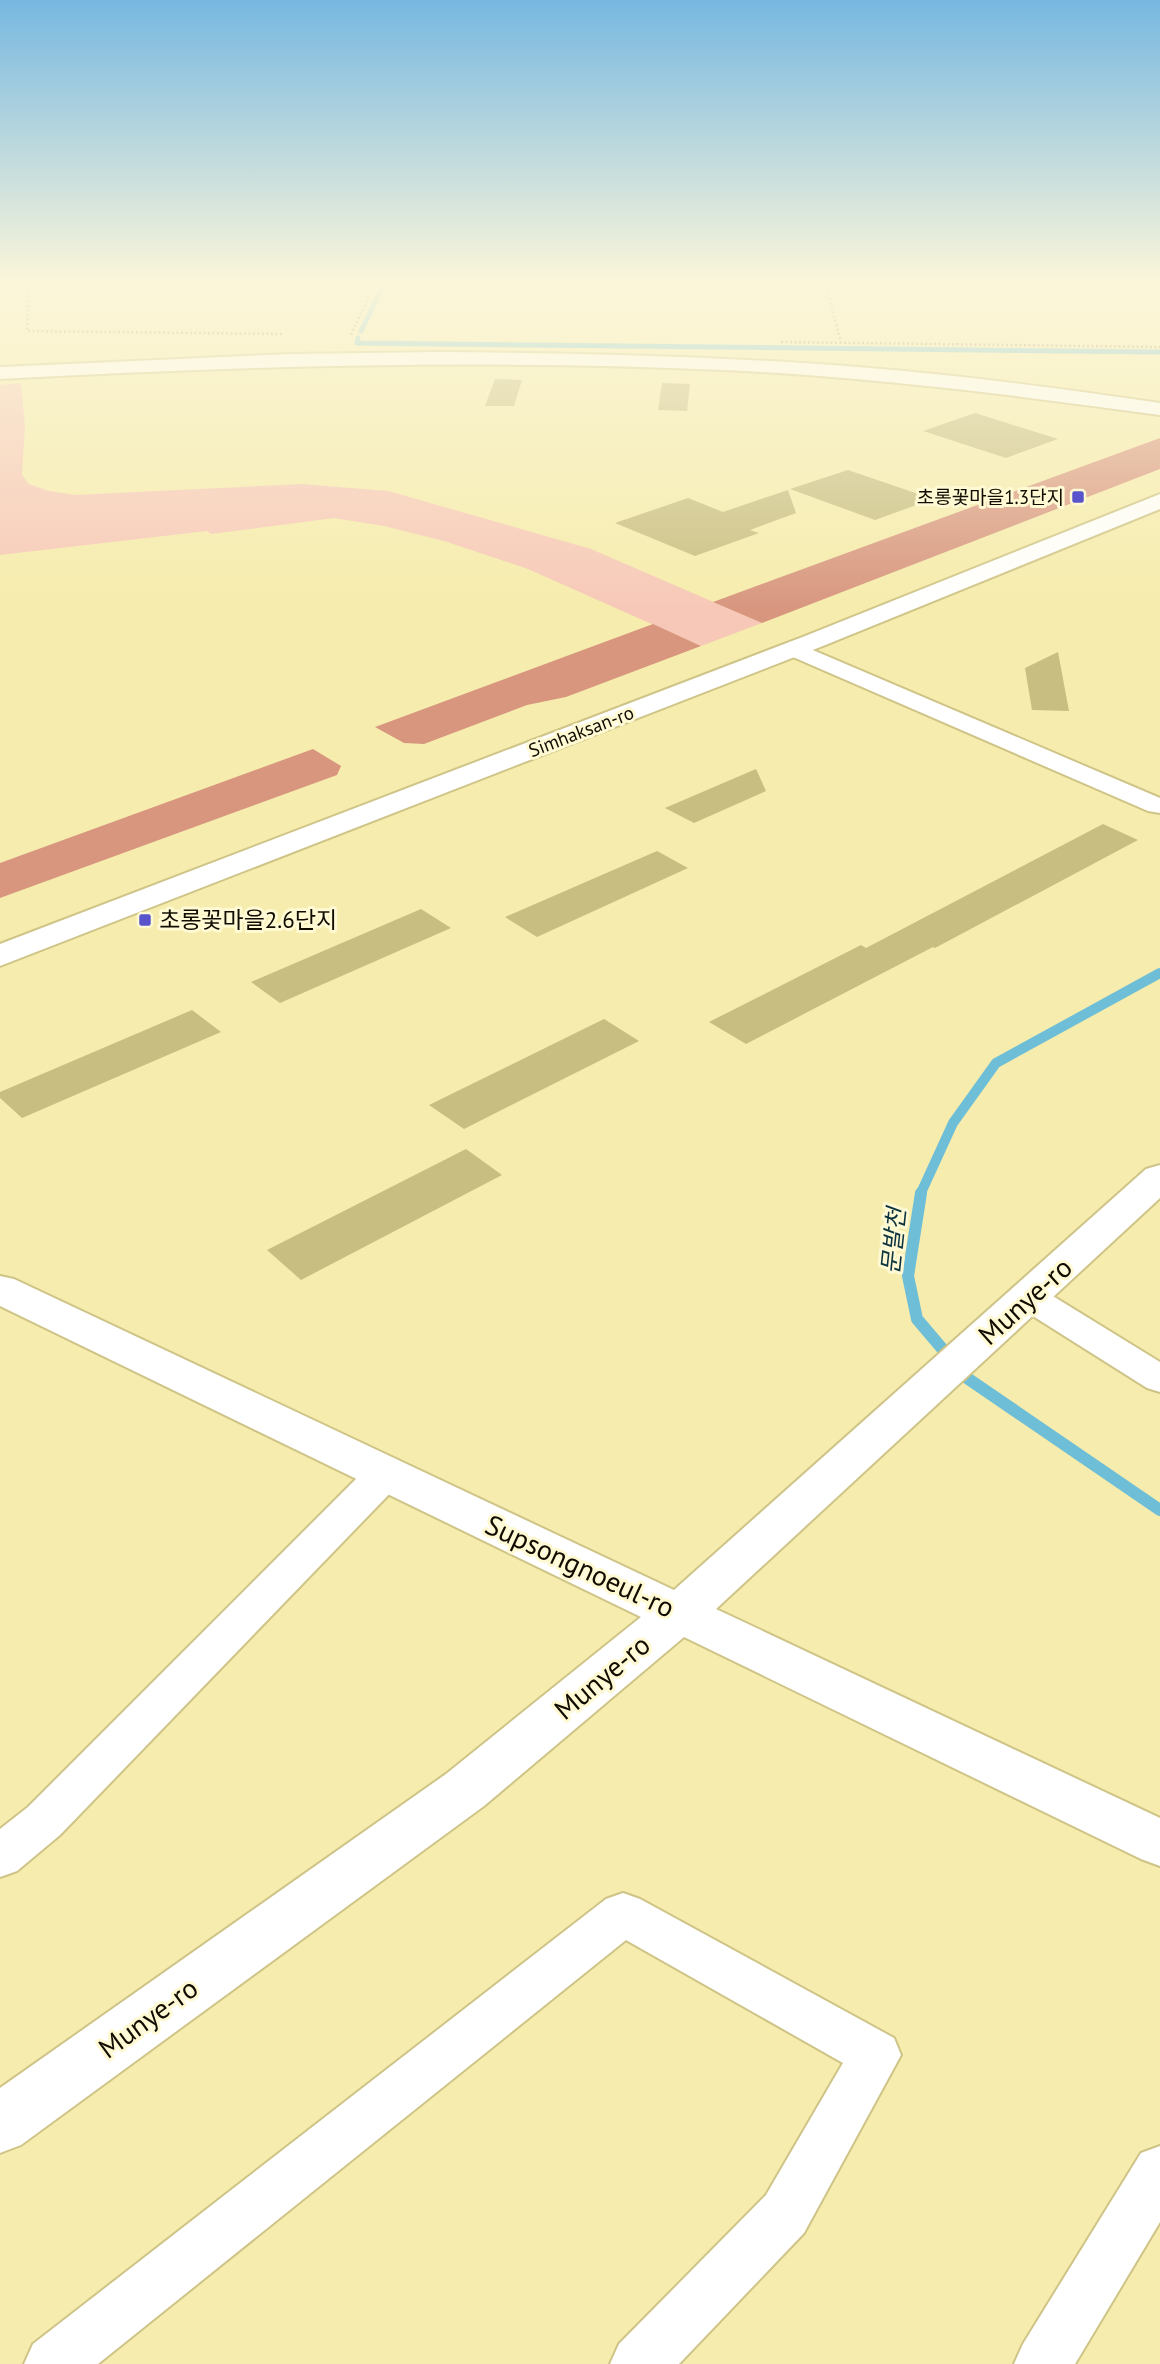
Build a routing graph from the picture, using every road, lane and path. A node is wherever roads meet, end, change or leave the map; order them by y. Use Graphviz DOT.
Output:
graph roads {
  1 [pos="994,389"];
  2 [pos="1160,409"];
  3 [pos="1160,501"];
  4 [pos="794,649"];
  5 [pos="1157,807"];
  6 [pos="0,956"];
  7 [pos="1160,1177"];
  8 [pos="0,1289"];
  9 [pos="1030,1298"];
  10 [pos="1160,1379"];
  11 [pos="384,1475"];
  12 [pos="681,1612"];
  13 [pos="1160,1843"];
  14 [pos="0,1857"];
  15 [pos="0,2124"];
  16 [pos="1160,2172"];
  17 [pos="53,2364"];
  18 [pos="639,2364"];
  19 [pos="1042,2364"];
  1 -- 2 [label="street"];
  3 -- 4 [label="street, Simhaksan-ro"];
  4 -- 5 [label="street"];
  4 -- 6 [label="street, Simhaksan-ro"];
  7 -- 9 [label="street, Munye-ro"];
  8 -- 11 [label="street, Supsongnoeul-ro"];
  9 -- 10 [label="street"];
  9 -- 12 [label="street, Munye-ro"];
  11 -- 12 [label="street, Supsongnoeul-ro"];
  11 -- 14 [label="street"];
  12 -- 13 [label="street, Supsongnoeul-ro"];
  12 -- 15 [label="street, Munye-ro"];
  16 -- 19 [label="street"];
  17 -- 18 [label="street"];
}
